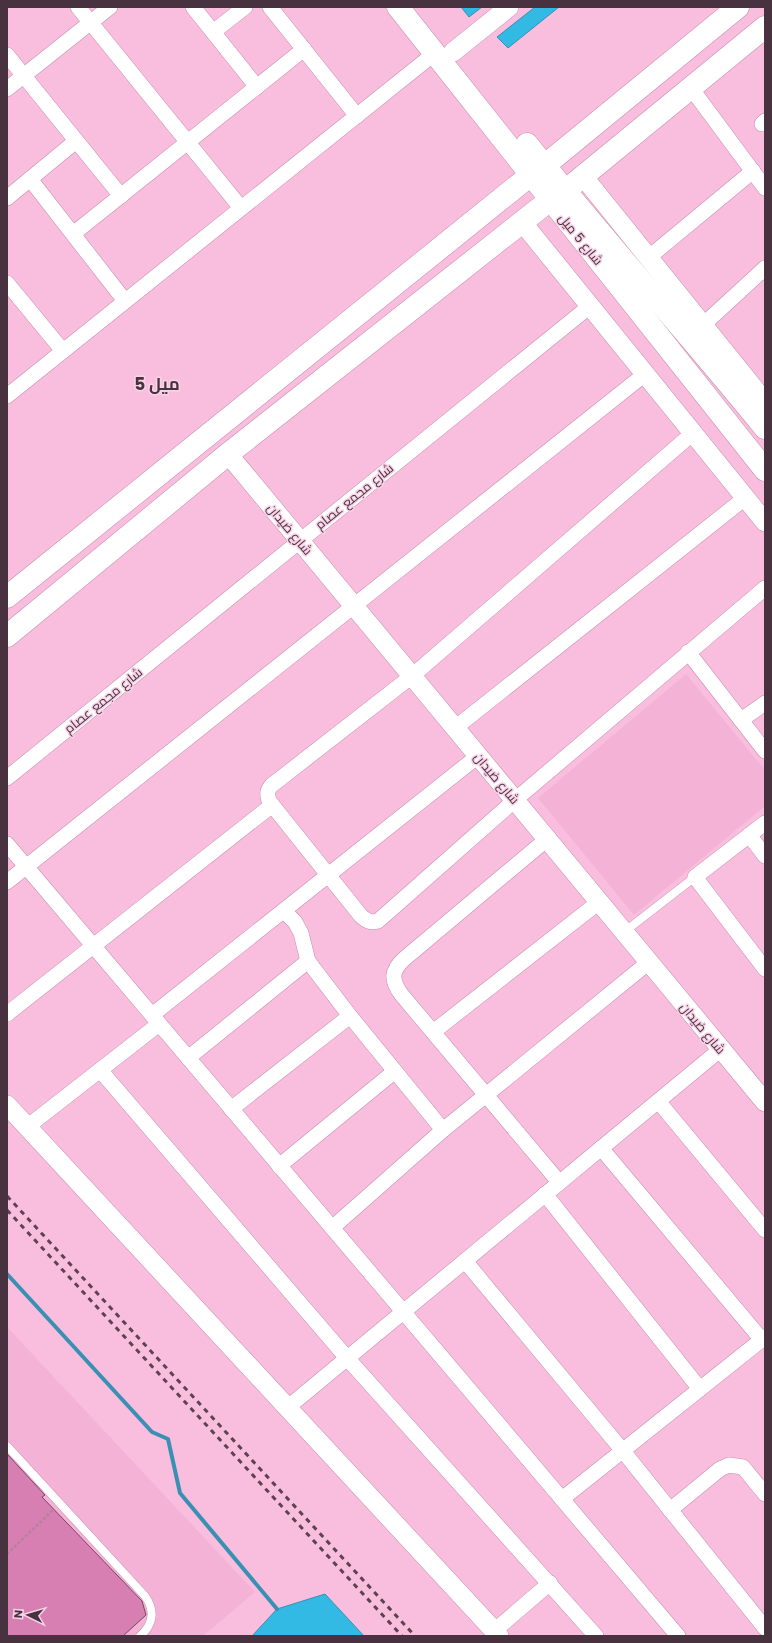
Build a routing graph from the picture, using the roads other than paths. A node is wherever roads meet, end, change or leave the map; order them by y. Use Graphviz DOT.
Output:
graph roads {
  1 [pos="78,7"];
  2 [pos="110,7"];
  3 [pos="194,7"];
  4 [pos="245,7"];
  5 [pos="270,7"];
  6 [pos="398,7"];
  7 [pos="416,7"];
  8 [pos="738,7"];
  9 [pos="506,8"];
  10 [pos="91,22"];
  11 [pos="764,31"];
  12 [pos="214,32"];
  13 [pos="304,49"];
  14 [pos="444,53"];
  15 [pos="7,55"];
  16 [pos="24,76"];
  17 [pos="257,87"];
  18 [pos="691,88"];
  19 [pos="7,89"];
  20 [pos="357,116"];
  21 [pos="513,139"];
  22 [pos="576,140"];
  23 [pos="76,141"];
  24 [pos="188,142"];
  25 [pos="538,170"];
  26 [pos="753,171"];
  27 [pos="590,174"];
  28 [pos="30,179"];
  29 [pos="765,188"];
  30 [pos="506,195"];
  31 [pos="557,195"];
  32 [pos="121,196"];
  33 [pos="7,198"];
  34 [pos="241,208"];
  35 [pos="524,221"];
  36 [pos="579,222"];
  37 [pos="72,234"];
  38 [pos="648,258"];
  39 [pos="765,268"];
  40 [pos="7,283"];
  41 [pos="125,301"];
  42 [pos="590,306"];
  43 [pos="703,325"];
  44 [pos="63,351"];
  45 [pos="645,374"];
  46 [pos="722,374"];
  47 [pos="702,389"];
  48 [pos="7,396"];
  49 [pos="765,402"];
  50 [pos="765,428"];
  51 [pos="693,433"];
  52 [pos="228,454"];
  53 [pos="765,470"];
  54 [pos="746,498"];
  55 [pos="765,522"];
  56 [pos="299,540"];
  57 [pos="765,588"];
  58 [pos="7,597"];
  59 [pos="354,605"];
  60 [pos="7,636"];
  61 [pos="688,652"];
  62 [pos="412,676"];
  63 [pos="765,703"];
  64 [pos="741,720"];
  65 [pos="455,728"];
  66 [pos="765,751"];
  67 [pos="478,756"];
  68 [pos="7,778"];
  69 [pos="515,800"];
  70 [pos="271,806"];
  71 [pos="765,823"];
  72 [pos="749,835"];
  73 [pos="547,839"];
  74 [pos="7,844"];
  75 [pos="765,856"];
  76 [pos="27,867"];
  77 [pos="330,875"];
  78 [pos="695,877"];
  79 [pos="7,882"];
  80 [pos="599,902"];
  81 [pos="284,911"];
  82 [pos="624,932"];
  83 [pos="93,945"];
  84 [pos="308,961"];
  85 [pos="649,962"];
  86 [pos="765,969"];
  87 [pos="7,1014"];
  88 [pos="350,1016"];
  89 [pos="156,1019"];
  90 [pos="433,1032"];
  91 [pos="721,1049"];
  92 [pos="188,1058"];
  93 [pos="100,1070"];
  94 [pos="395,1070"];
  95 [pos="486,1095"];
  96 [pos="658,1101"];
  97 [pos="765,1102"];
  98 [pos="7,1105"];
  99 [pos="231,1109"];
  100 [pos="27,1127"];
  101 [pos="443,1130"];
  102 [pos="601,1148"];
  103 [pos="279,1166"];
  104 [pos="560,1182"];
  105 [pos="545,1194"];
  106 [pos="332,1228"];
  107 [pos="765,1230"];
  108 [pos="465,1260"];
  109 [pos="403,1312"];
  110 [pos="763,1338"];
  111 [pos="347,1358"];
  112 [pos="700,1389"];
  113 [pos="287,1408"];
  114 [pos="7,1446"];
  115 [pos="623,1451"];
  116 [pos="765,1494"];
  117 [pos="562,1499"];
  118 [pos="670,1510"];
  119 [pos="550,1583"];
  120 [pos="765,1628"];
  121 [pos="496,1633"];
  122 [pos="140,1636"];
  123 [pos="596,1636"];
  124 [pos="678,1636"];
  1 -- 10 [label="street"];
  2 -- 10 [label="street"];
  3 -- 12 [label="street"];
  4 -- 12 [label="street"];
  5 -- 13 [label="street"];
  6 -- 14 [label="main road, شارع 5 ميل"];
  7 -- 14 [label="main road, شارع 5 ميل"];
  8 -- 22 [label="main road"];
  9 -- 14 [label="street"];
  10 -- 16 [label="street"];
  10 -- 24 [label="street"];
  11 -- 18 [label="main road"];
  12 -- 17 [label="street"];
  13 -- 17 [label="street"];
  13 -- 20 [label="street"];
  14 -- 20 [label="street"];
  14 -- 21 [label="main road, شارع 5 ميل"];
  15 -- 16 [label="street"];
  16 -- 19 [label="street"];
  16 -- 23 [label="street"];
  17 -- 24 [label="street"];
  18 -- 26 [label="street"];
  18 -- 27 [label="main road"];
  20 -- 34 [label="street"];
  21 -- 22 [label="main road"];
  21 -- 25 [label="main road, شارع 5 ميل"];
  21 -- 30 [label="main road"];
  22 -- 25 [label="main road"];
  23 -- 28 [label="street"];
  23 -- 32 [label="street"];
  24 -- 32 [label="street"];
  24 -- 34 [label="street"];
  25 -- 30 [label="main road"];
  25 -- 31 [label="main road, شارع 5 ميل"];
  26 -- 29 [label="street"];
  26 -- 38 [label="street"];
  27 -- 31 [label="main road"];
  27 -- 36 [label="main road"];
  27 -- 38 [label="street"];
  28 -- 33 [label="street"];
  28 -- 37 [label="street"];
  30 -- 58 [label="main road"];
  31 -- 35 [label="main road"];
  31 -- 36 [label="main road, شارع 5 ميل"];
  32 -- 37 [label="street"];
  34 -- 41 [label="street"];
  35 -- 36 [label="main road"];
  35 -- 42 [label="street"];
  35 -- 52 [label="main road"];
  36 -- 46 [label="main road, شارع 5 ميل"];
  36 -- 47 [label="main road, شارع 5 ميل"];
  37 -- 41 [label="street"];
  38 -- 43 [label="street"];
  39 -- 43 [label="street"];
  40 -- 44 [label="street"];
  41 -- 44 [label="street"];
  42 -- 45 [label="street"];
  42 -- 56 [label="street, شارع مجمع عصام"];
  43 -- 49 [label="street"];
  44 -- 48 [label="street"];
  45 -- 51 [label="street"];
  45 -- 59 [label="street"];
  46 -- 47 [label="main road"];
  46 -- 50 [label="main road, شارع 5 ميل"];
  47 -- 53 [label="main road, شارع 5 ميل"];
  51 -- 54 [label="street"];
  51 -- 62 [label="street"];
  52 -- 56 [label="street, شارع ضيدان"];
  52 -- 60 [label="main road"];
  54 -- 55 [label="street"];
  54 -- 65 [label="street"];
  56 -- 59 [label="street, شارع ضيدان"];
  56 -- 68 [label="street, شارع مجمع عصام"];
  57 -- 61 [label="street"];
  59 -- 62 [label="street, شارع ضيدان"];
  59 -- 76 [label="street"];
  61 -- 64 [label="street"];
  61 -- 69 [label="street"];
  62 -- 65 [label="street, شارع ضيدان"];
  62 -- 70 [label="street"];
  63 -- 64 [label="street"];
  64 -- 66 [label="street"];
  65 -- 67 [label="street, شارع ضيدان"];
  67 -- 69 [label="street, شارع ضيدان"];
  67 -- 77 [label="street"];
  69 -- 73 [label="street, شارع ضيدان"];
  69 -- 77 [label="street"];
  70 -- 77 [label="street"];
  70 -- 83 [label="street"];
  71 -- 72 [label="street"];
  72 -- 75 [label="street"];
  72 -- 78 [label="street"];
  73 -- 80 [label="street, شارع ضيدان"];
  73 -- 90 [label="street"];
  74 -- 76 [label="street"];
  76 -- 79 [label="street"];
  76 -- 83 [label="street"];
  77 -- 81 [label="street"];
  78 -- 82 [label="lane"];
  78 -- 86 [label="street"];
  80 -- 82 [label="street, شارع ضيدان"];
  80 -- 90 [label="street"];
  81 -- 84 [label="street"];
  81 -- 89 [label="street"];
  82 -- 85 [label="street, شارع ضيدان"];
  83 -- 87 [label="street"];
  83 -- 89 [label="street"];
  84 -- 88 [label="street"];
  84 -- 92 [label="street"];
  85 -- 91 [label="street, شارع ضيدان"];
  85 -- 95 [label="street"];
  88 -- 94 [label="street"];
  88 -- 99 [label="street"];
  89 -- 92 [label="street"];
  89 -- 93 [label="street"];
  90 -- 95 [label="street"];
  91 -- 96 [label="street"];
  91 -- 97 [label="street, شارع ضيدان"];
  92 -- 99 [label="street"];
  93 -- 100 [label="street"];
  93 -- 111 [label="street"];
  94 -- 101 [label="street"];
  94 -- 103 [label="street"];
  95 -- 101 [label="street"];
  95 -- 104 [label="street"];
  96 -- 102 [label="street"];
  96 -- 107 [label="street"];
  98 -- 100 [label="street"];
  99 -- 103 [label="street"];
  100 -- 113 [label="street"];
  101 -- 106 [label="street"];
  102 -- 104 [label="street"];
  102 -- 110 [label="street"];
  103 -- 106 [label="street"];
  104 -- 105 [label="street"];
  105 -- 108 [label="street"];
  105 -- 112 [label="street"];
  106 -- 109 [label="street"];
  108 -- 109 [label="street"];
  108 -- 115 [label="street"];
  109 -- 111 [label="street"];
  109 -- 117 [label="street"];
  110 -- 112 [label="street"];
  111 -- 113 [label="street"];
  111 -- 119 [label="street"];
  112 -- 115 [label="street"];
  113 -- 121 [label="street"];
  114 -- 122 [label="lane"];
  115 -- 117 [label="street"];
  115 -- 118 [label="street"];
  116 -- 118 [label="street"];
  117 -- 124 [label="street"];
  118 -- 120 [label="street"];
  119 -- 121 [label="street"];
  119 -- 123 [label="street"];
}
